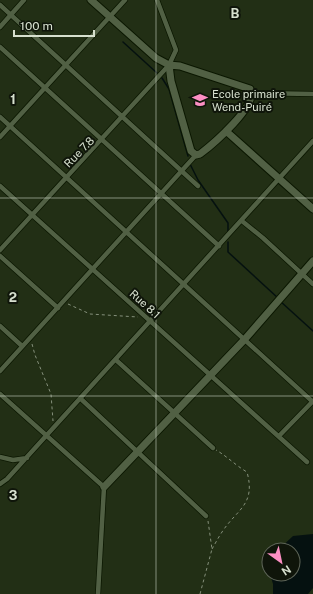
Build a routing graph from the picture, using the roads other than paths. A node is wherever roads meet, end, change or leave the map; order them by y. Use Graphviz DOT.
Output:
graph roads {
  1 [pos="24,0"];
  2 [pos="90,0"];
  3 [pos="125,0"];
  4 [pos="157,0"];
  5 [pos="0,5"];
  6 [pos="11,14"];
  7 [pos="110,17"];
  8 [pos="0,27"];
  9 [pos="0,47"];
  10 [pos="66,64"];
  11 [pos="169,65"];
  12 [pos="46,89"];
  13 [pos="252,93"];
  14 [pos="313,94"];
  15 [pos="123,116"];
  16 [pos="0,117"];
  17 [pos="10,126"];
  18 [pos="226,131"];
  19 [pos="0,137"];
  20 [pos="102,140"];
  21 [pos="313,141"];
  22 [pos="196,155"];
  23 [pos="181,170"];
  24 [pos="66,177"];
  25 [pos="279,179"];
  26 [pos="0,186"];
  27 [pos="198,186"];
  28 [pos="161,193"];
  29 [pos="313,209"];
  30 [pos="32,215"];
  31 [pos="242,221"];
  32 [pos="126,232"];
  33 [pos="219,246"];
  34 [pos="0,250"];
  35 [pos="0,256"];
  36 [pos="313,260"];
  37 [pos="93,269"];
  38 [pos="300,273"];
  39 [pos="313,284"];
  40 [pos="184,285"];
  41 [pos="58,308"];
  42 [pos="151,321"];
  43 [pos="0,326"];
  44 [pos="245,339"];
  45 [pos="22,346"];
  46 [pos="116,360"];
  47 [pos="0,371"];
  48 [pos="211,375"];
  49 [pos="0,394"];
  50 [pos="81,399"];
  51 [pos="313,401"];
  52 [pos="175,413"];
  53 [pos="46,436"];
  54 [pos="279,436"];
  55 [pos="213,448"];
  56 [pos="138,452"];
  57 [pos="0,457"];
  58 [pos="27,458"];
  59 [pos="307,462"];
  60 [pos="0,484"];
  61 [pos="104,487"];
  62 [pos="206,516"];
  63 [pos="98,594"];
  1 -- 6 [label="street"];
  2 -- 7 [label="street"];
  3 -- 7 [label="street"];
  4 -- 11 [label="street"];
  5 -- 6 [label="street"];
  6 -- 8 [label="street"];
  6 -- 10 [label="street"];
  7 -- 10 [label="street"];
  7 -- 11 [label="street"];
  9 -- 12 [label="street"];
  10 -- 12 [label="street"];
  10 -- 15 [label="street"];
  11 -- 13 [label="street"];
  11 -- 15 [label="street, Rue 7.8"];
  11 -- 22 [label="street"];
  12 -- 17 [label="street"];
  12 -- 20 [label="street"];
  13 -- 14 [label="street"];
  13 -- 18 [label="street"];
  15 -- 20 [label="street, Rue 7.8"];
  15 -- 23 [label="street"];
  16 -- 17 [label="street"];
  17 -- 19 [label="street"];
  17 -- 24 [label="street"];
  18 -- 22 [label="street"];
  18 -- 25 [label="street"];
  20 -- 24 [label="street, Rue 7.8"];
  20 -- 28 [label="street"];
  21 -- 25 [label="street"];
  22 -- 23 [label="street"];
  23 -- 27 [label="street"];
  23 -- 28 [label="street"];
  24 -- 30 [label="street, Rue 7.8"];
  24 -- 32 [label="street"];
  25 -- 29 [label="street"];
  25 -- 31 [label="street"];
  26 -- 30 [label="street, Rue 8.1"];
  28 -- 32 [label="street"];
  28 -- 33 [label="street"];
  30 -- 34 [label="street, Rue 7.8"];
  30 -- 37 [label="street, Rue 8.1"];
  31 -- 33 [label="street"];
  31 -- 38 [label="street"];
  32 -- 37 [label="street"];
  32 -- 40 [label="street"];
  33 -- 40 [label="street"];
  35 -- 41 [label="street"];
  36 -- 38 [label="street"];
  37 -- 41 [label="street"];
  37 -- 42 [label="street, Rue 8.1"];
  38 -- 39 [label="street"];
  38 -- 44 [label="street"];
  40 -- 42 [label="street"];
  40 -- 44 [label="street"];
  41 -- 45 [label="street"];
  42 -- 46 [label="street"];
  42 -- 48 [label="street, Rue 8.1"];
  43 -- 45 [label="street"];
  44 -- 48 [label="street"];
  44 -- 51 [label="street"];
  45 -- 47 [label="street"];
  46 -- 50 [label="street"];
  46 -- 52 [label="street"];
  48 -- 52 [label="street"];
  48 -- 54 [label="street, Rue 8.1"];
  49 -- 53 [label="street"];
  50 -- 53 [label="street"];
  50 -- 56 [label="street"];
  51 -- 54 [label="street"];
  52 -- 55 [label="street"];
  52 -- 56 [label="street"];
  53 -- 58 [label="street"];
  53 -- 61 [label="street"];
  54 -- 59 [label="street, Rue 8.1"];
  56 -- 61 [label="street"];
  56 -- 62 [label="street"];
  57 -- 58 [label="street"];
  58 -- 60 [label="street"];
  61 -- 63 [label="street"];
}
